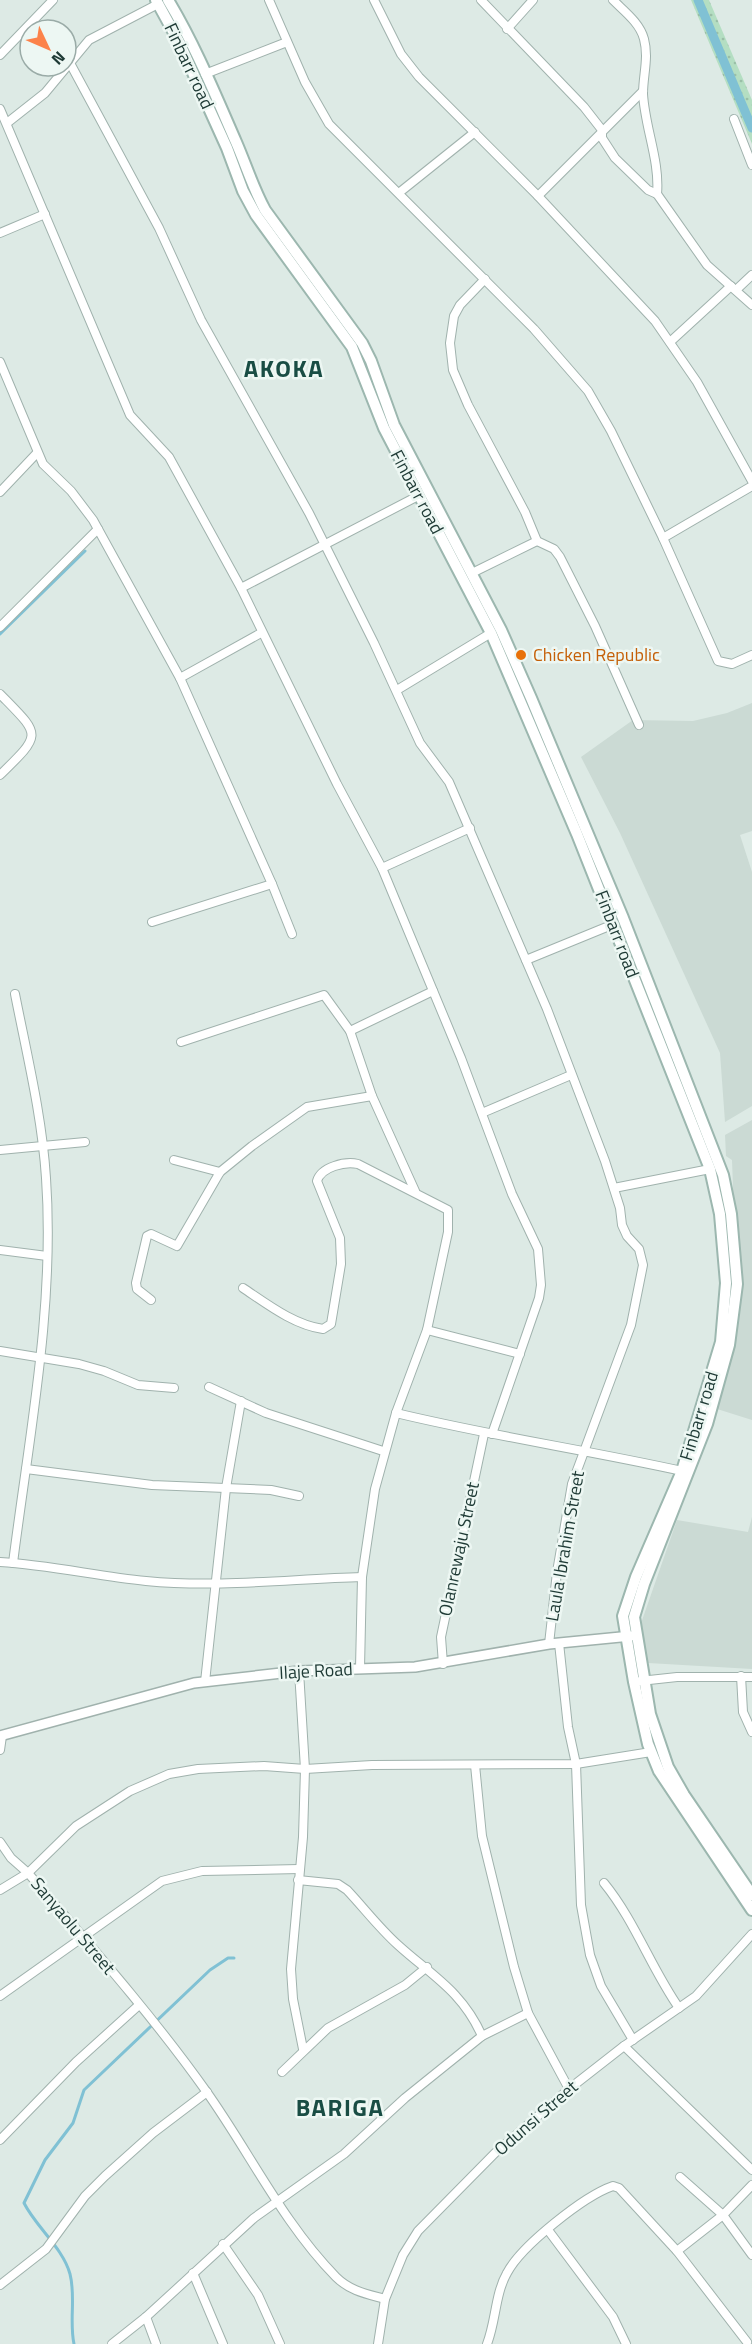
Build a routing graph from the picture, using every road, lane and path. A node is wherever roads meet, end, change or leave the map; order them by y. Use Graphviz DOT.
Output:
graph roads {
  1 [pos="53,0"];
  2 [pos="269,0"];
  3 [pos="374,0"];
  4 [pos="481,0"];
  5 [pos="533,0"];
  6 [pos="613,0"];
  7 [pos="161,1"];
  8 [pos="507,29"];
  9 [pos="287,42"];
  10 [pos="0,55"];
  11 [pos="78,55"];
  12 [pos="205,74"];
  13 [pos="59,78"];
  14 [pos="78,78"];
  15 [pos="643,91"];
  16 [pos="0,109"];
  17 [pos="734,119"];
  18 [pos="7,123"];
  19 [pos="602,130"];
  20 [pos="475,132"];
  21 [pos="752,165"];
  22 [pos="400,192"];
  23 [pos="657,194"];
  24 [pos="538,196"];
  25 [pos="45,214"];
  26 [pos="0,233"];
  27 [pos="752,275"];
  28 [pos="485,279"];
  29 [pos="734,288"];
  30 [pos="752,304"];
  31 [pos="670,342"];
  32 [pos="0,362"];
  33 [pos="37,453"];
  34 [pos="752,481"];
  35 [pos="752,486"];
  36 [pos="0,492"];
  37 [pos="418,496"];
  38 [pos="98,529"];
  39 [pos="663,538"];
  40 [pos="537,541"];
  41 [pos="326,545"];
  42 [pos="472,573"];
  43 [pos="241,588"];
  44 [pos="0,627"];
  45 [pos="261,633"];
  46 [pos="491,633"];
  47 [pos="752,655"];
  48 [pos="180,678"];
  49 [pos="397,690"];
  50 [pos="0,694"];
  51 [pos="526,700"];
  52 [pos="639,724"];
  53 [pos="0,775"];
  54 [pos="470,828"];
  55 [pos="382,868"];
  56 [pos="272,884"];
  57 [pos="152,922"];
  58 [pos="614,924"];
  59 [pos="292,934"];
  60 [pos="526,960"];
  61 [pos="434,991"];
  62 [pos="15,994"];
  63 [pos="350,1031"];
  64 [pos="181,1042"];
  65 [pos="571,1075"];
  66 [pos="372,1096"];
  67 [pos="482,1113"];
  68 [pos="85,1142"];
  69 [pos="43,1146"];
  70 [pos="0,1150"];
  71 [pos="174,1160"];
  72 [pos="710,1169"];
  73 [pos="220,1172"];
  74 [pos="615,1188"];
  75 [pos="415,1191"];
  76 [pos="0,1250"];
  77 [pos="46,1256"];
  78 [pos="243,1288"];
  79 [pos="151,1300"];
  80 [pos="427,1330"];
  81 [pos="0,1351"];
  82 [pos="520,1354"];
  83 [pos="40,1359"];
  84 [pos="209,1387"];
  85 [pos="174,1388"];
  86 [pos="241,1401"];
  87 [pos="396,1413"];
  88 [pos="488,1434"];
  89 [pos="584,1449"];
  90 [pos="383,1451"];
  91 [pos="26,1469"];
  92 [pos="682,1471"];
  93 [pos="226,1488"];
  94 [pos="299,1496"];
  95 [pos="0,1562"];
  96 [pos="13,1563"];
  97 [pos="362,1577"];
  98 [pos="215,1583"];
  99 [pos="631,1636"];
  100 [pos="554,1643"];
  101 [pos="443,1664"];
  102 [pos="360,1668"];
  103 [pos="299,1671"];
  104 [pos="741,1676"];
  105 [pos="752,1677"];
  106 [pos="639,1681"];
  107 [pos="205,1682"];
  108 [pos="752,1732"];
  109 [pos="1,1736"];
  110 [pos="0,1750"];
  111 [pos="651,1752"];
  112 [pos="576,1764"];
  113 [pos="475,1765"];
  114 [pos="305,1769"];
  115 [pos="1,1846"];
  116 [pos="299,1869"];
  117 [pos="28,1873"];
  118 [pos="298,1880"];
  119 [pos="604,1883"];
  120 [pos="0,1890"];
  121 [pos="752,1895"];
  122 [pos="752,1910"];
  123 [pos="752,1934"];
  124 [pos="82,1935"];
  125 [pos="427,1967"];
  126 [pos="0,1996"];
  127 [pos="142,2008"];
  128 [pos="679,2008"];
  129 [pos="528,2013"];
  130 [pos="482,2036"];
  131 [pos="633,2040"];
  132 [pos="624,2046"];
  133 [pos="303,2049"];
  134 [pos="282,2072"];
  135 [pos="569,2089"];
  136 [pos="207,2092"];
  137 [pos="0,2140"];
  138 [pos="752,2170"];
  139 [pos="680,2177"];
  140 [pos="752,2185"];
  141 [pos="276,2201"];
  142 [pos="723,2215"];
  143 [pos="548,2230"];
  144 [pos="223,2244"];
  145 [pos="677,2251"];
  146 [pos="752,2255"];
  147 [pos="193,2273"];
  148 [pos="0,2285"];
  149 [pos="385,2299"];
  150 [pos="146,2317"];
  151 [pos="747,2341"];
  152 [pos="112,2344"];
  153 [pos="156,2344"];
  154 [pos="223,2344"];
  155 [pos="280,2344"];
  156 [pos="378,2344"];
  157 [pos="487,2344"];
  158 [pos="626,2344"];
  1 -- 10 [label="street"];
  2 -- 9 [label="street"];
  3 -- 20 [label="street"];
  4 -- 8 [label="street"];
  5 -- 8 [label="street"];
  6 -- 15 [label="street"];
  7 -- 11 [label="street"];
  7 -- 12 [label="main road, Finbarr road"];
  7 -- 37 [label="main road, Finbarr road"];
  8 -- 19 [label="street"];
  9 -- 12 [label="street"];
  9 -- 22 [label="street"];
  12 -- 42 [label="main road, Finbarr road"];
  13 -- 18 [label="street"];
  14 -- 41 [label="street, Laula Ibrahim Street"];
  15 -- 19 [label="street"];
  15 -- 23 [label="street"];
  16 -- 18 [label="street, Olanrewaju Street"];
  17 -- 21 [label="street"];
  18 -- 25 [label="street, Olanrewaju Street"];
  19 -- 23 [label="street"];
  19 -- 24 [label="street"];
  20 -- 22 [label="street"];
  20 -- 24 [label="street"];
  22 -- 28 [label="street"];
  23 -- 29 [label="street"];
  24 -- 31 [label="street"];
  25 -- 26 [label="street"];
  25 -- 43 [label="street, Olanrewaju Street"];
  27 -- 29 [label="street"];
  28 -- 39 [label="street"];
  28 -- 40 [label="street"];
  29 -- 30 [label="street"];
  29 -- 31 [label="street"];
  31 -- 34 [label="street"];
  32 -- 33 [label="street"];
  33 -- 36 [label="street"];
  33 -- 38 [label="street"];
  35 -- 39 [label="street"];
  37 -- 41 [label="street"];
  37 -- 46 [label="main road, Finbarr road"];
  38 -- 44 [label="street"];
  38 -- 48 [label="street"];
  39 -- 47 [label="street"];
  40 -- 42 [label="street"];
  40 -- 52 [label="street"];
  41 -- 43 [label="street"];
  41 -- 49 [label="street, Laula Ibrahim Street"];
  42 -- 51 [label="main road, Finbarr road"];
  43 -- 45 [label="street, Olanrewaju Street"];
  45 -- 48 [label="street"];
  45 -- 55 [label="street, Olanrewaju Street"];
  46 -- 49 [label="street"];
  46 -- 51 [label="main road, Finbarr road"];
  48 -- 56 [label="street"];
  49 -- 54 [label="street, Laula Ibrahim Street"];
  50 -- 53 [label="street"];
  51 -- 58 [label="main road, Finbarr road"];
  51 -- 99 [label="main road, Finbarr road"];
  54 -- 55 [label="street"];
  54 -- 60 [label="street, Laula Ibrahim Street"];
  55 -- 61 [label="street, Olanrewaju Street"];
  56 -- 57 [label="street"];
  56 -- 59 [label="street"];
  58 -- 60 [label="street"];
  58 -- 72 [label="main road, Finbarr road"];
  60 -- 65 [label="street, Laula Ibrahim Street"];
  61 -- 63 [label="street"];
  61 -- 67 [label="street, Olanrewaju Street"];
  62 -- 69 [label="street"];
  63 -- 64 [label="street"];
  63 -- 66 [label="street"];
  65 -- 67 [label="street"];
  65 -- 74 [label="street, Laula Ibrahim Street"];
  66 -- 73 [label="street"];
  66 -- 75 [label="street"];
  67 -- 82 [label="street, Olanrewaju Street"];
  68 -- 69 [label="street"];
  69 -- 70 [label="street"];
  69 -- 77 [label="street"];
  71 -- 73 [label="street"];
  72 -- 74 [label="street"];
  72 -- 92 [label="main road, Finbarr road"];
  73 -- 79 [label="street"];
  74 -- 89 [label="street, Laula Ibrahim Street"];
  75 -- 78 [label="street"];
  75 -- 80 [label="street"];
  76 -- 77 [label="street"];
  77 -- 83 [label="street"];
  80 -- 82 [label="street"];
  80 -- 87 [label="street"];
  81 -- 83 [label="street"];
  82 -- 88 [label="street, Olanrewaju Street"];
  83 -- 85 [label="street"];
  83 -- 91 [label="street"];
  84 -- 86 [label="street"];
  86 -- 90 [label="street"];
  86 -- 93 [label="street"];
  87 -- 88 [label="street"];
  87 -- 90 [label="street"];
  88 -- 89 [label="street"];
  88 -- 101 [label="street, Olanrewaju Street"];
  89 -- 92 [label="street"];
  89 -- 100 [label="street, Laula Ibrahim Street"];
  90 -- 97 [label="street"];
  91 -- 93 [label="street"];
  91 -- 96 [label="street"];
  92 -- 99 [label="main road, Finbarr road"];
  93 -- 94 [label="street"];
  93 -- 98 [label="street"];
  95 -- 96 [label="street"];
  96 -- 98 [label="street"];
  97 -- 98 [label="street"];
  97 -- 102 [label="street"];
  98 -- 107 [label="street"];
  99 -- 100 [label="street, Ilaje Road"];
  99 -- 106 [label="main road, Finbarr road"];
  100 -- 101 [label="street, Ilaje Road"];
  100 -- 112 [label="street, Laula Ibrahim Street"];
  101 -- 102 [label="street, Ilaje Road"];
  102 -- 103 [label="street, Ilaje Road"];
  103 -- 107 [label="street, Ilaje Road"];
  103 -- 114 [label="street"];
  104 -- 105 [label="street"];
  104 -- 106 [label="street"];
  104 -- 108 [label="street"];
  106 -- 111 [label="main road, Finbarr road"];
  106 -- 121 [label="main road, Finbarr road"];
  107 -- 109 [label="street, Ilaje Road"];
  109 -- 110 [label="street"];
  111 -- 112 [label="street"];
  111 -- 122 [label="main road, Finbarr road"];
  112 -- 113 [label="street"];
  112 -- 131 [label="street, Laula Ibrahim Street"];
  113 -- 114 [label="street"];
  113 -- 129 [label="street"];
  114 -- 116 [label="street"];
  114 -- 117 [label="street"];
  115 -- 117 [label="street, Sanyaolu Street"];
  116 -- 118 [label="street"];
  116 -- 124 [label="street"];
  117 -- 120 [label="street"];
  117 -- 124 [label="street, Sanyaolu Street"];
  118 -- 125 [label="street"];
  118 -- 133 [label="street"];
  119 -- 128 [label="street"];
  123 -- 128 [label="street, Odunsi Street"];
  124 -- 126 [label="street"];
  124 -- 127 [label="street, Sanyaolu Street"];
  125 -- 130 [label="street"];
  125 -- 133 [label="street"];
  127 -- 136 [label="street, Sanyaolu Street"];
  127 -- 137 [label="street"];
  128 -- 131 [label="street, Odunsi Street"];
  129 -- 130 [label="street"];
  129 -- 135 [label="street"];
  130 -- 141 [label="street"];
  131 -- 132 [label="street, Odunsi Street"];
  132 -- 135 [label="street, Odunsi Street"];
  132 -- 138 [label="street"];
  133 -- 134 [label="street"];
  135 -- 149 [label="street, Odunsi Street"];
  136 -- 141 [label="street, Sanyaolu Street"];
  136 -- 148 [label="street"];
  139 -- 142 [label="street"];
  140 -- 142 [label="street"];
  141 -- 144 [label="street"];
  141 -- 149 [label="street, Sanyaolu Street"];
  142 -- 145 [label="street"];
  142 -- 146 [label="street"];
  143 -- 145 [label="street"];
  143 -- 157 [label="street"];
  143 -- 158 [label="street"];
  144 -- 147 [label="street"];
  144 -- 155 [label="street"];
  145 -- 151 [label="street"];
  147 -- 150 [label="street"];
  147 -- 154 [label="street"];
  149 -- 156 [label="street, Odunsi Street"];
  150 -- 152 [label="street"];
  150 -- 153 [label="street"];
}
